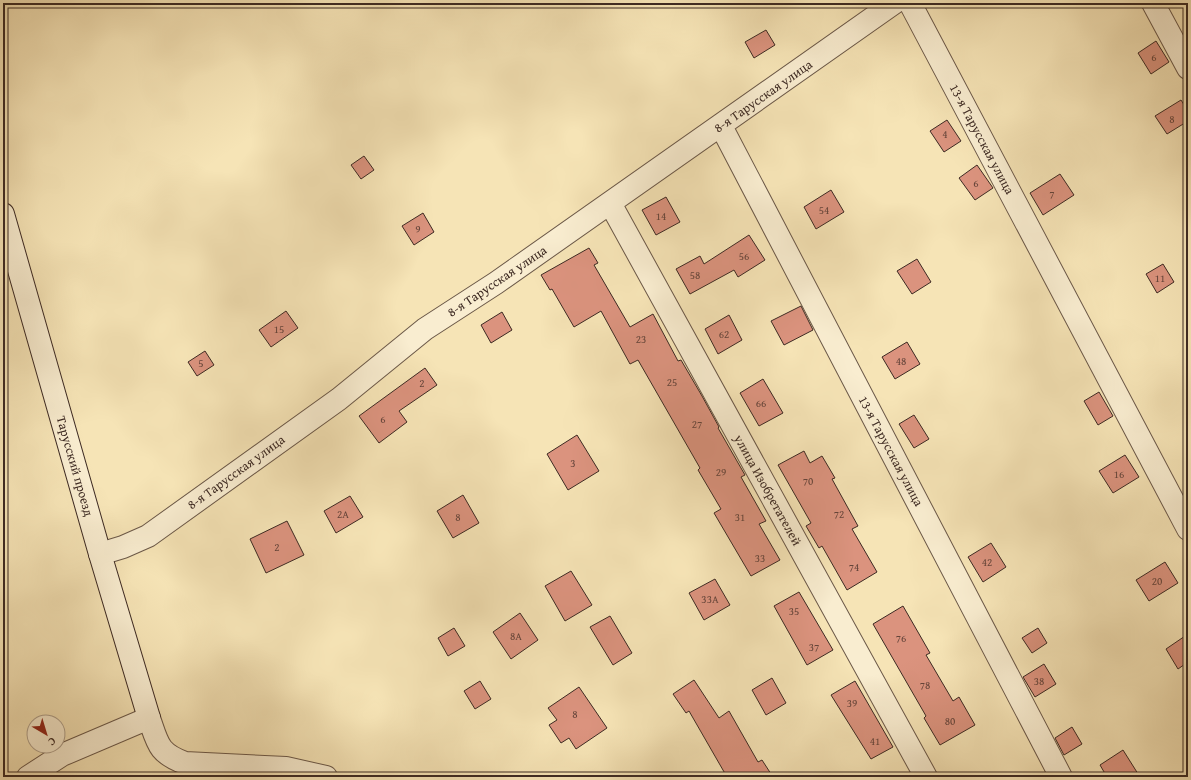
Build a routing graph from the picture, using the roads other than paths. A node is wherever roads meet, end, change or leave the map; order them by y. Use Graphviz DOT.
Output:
graph roads {
  1 [pos="894,3"];
  2 [pos="910,3"];
  3 [pos="1153,3"];
  4 [pos="1188,68"];
  5 [pos="721,126"];
  6 [pos="610,203"];
  7 [pos="3,214"];
  8 [pos="1188,529"];
  9 [pos="100,554"];
  10 [pos="149,718"];
  11 [pos="1061,776"];
  12 [pos="28,777"];
  13 [pos="326,777"];
  14 [pos="926,777"];
  1 -- 5 [label="street, 8-я Тарусская улица"];
  2 -- 8 [label="street, 13-я Тарусская улица"];
  3 -- 4 [label="street"];
  5 -- 6 [label="street, 8-я Тарусская улица"];
  5 -- 11 [label="street, 13-я Тарусская улица"];
  6 -- 9 [label="street, 8-я Тарусская улица"];
  6 -- 14 [label="street, улица Изобретателей"];
  7 -- 9 [label="street, Тарусский проезд"];
  9 -- 10 [label="street, Тарусский проезд"];
  10 -- 12 [label="street"];
  10 -- 13 [label="street, Тарусский проезд"];
}
